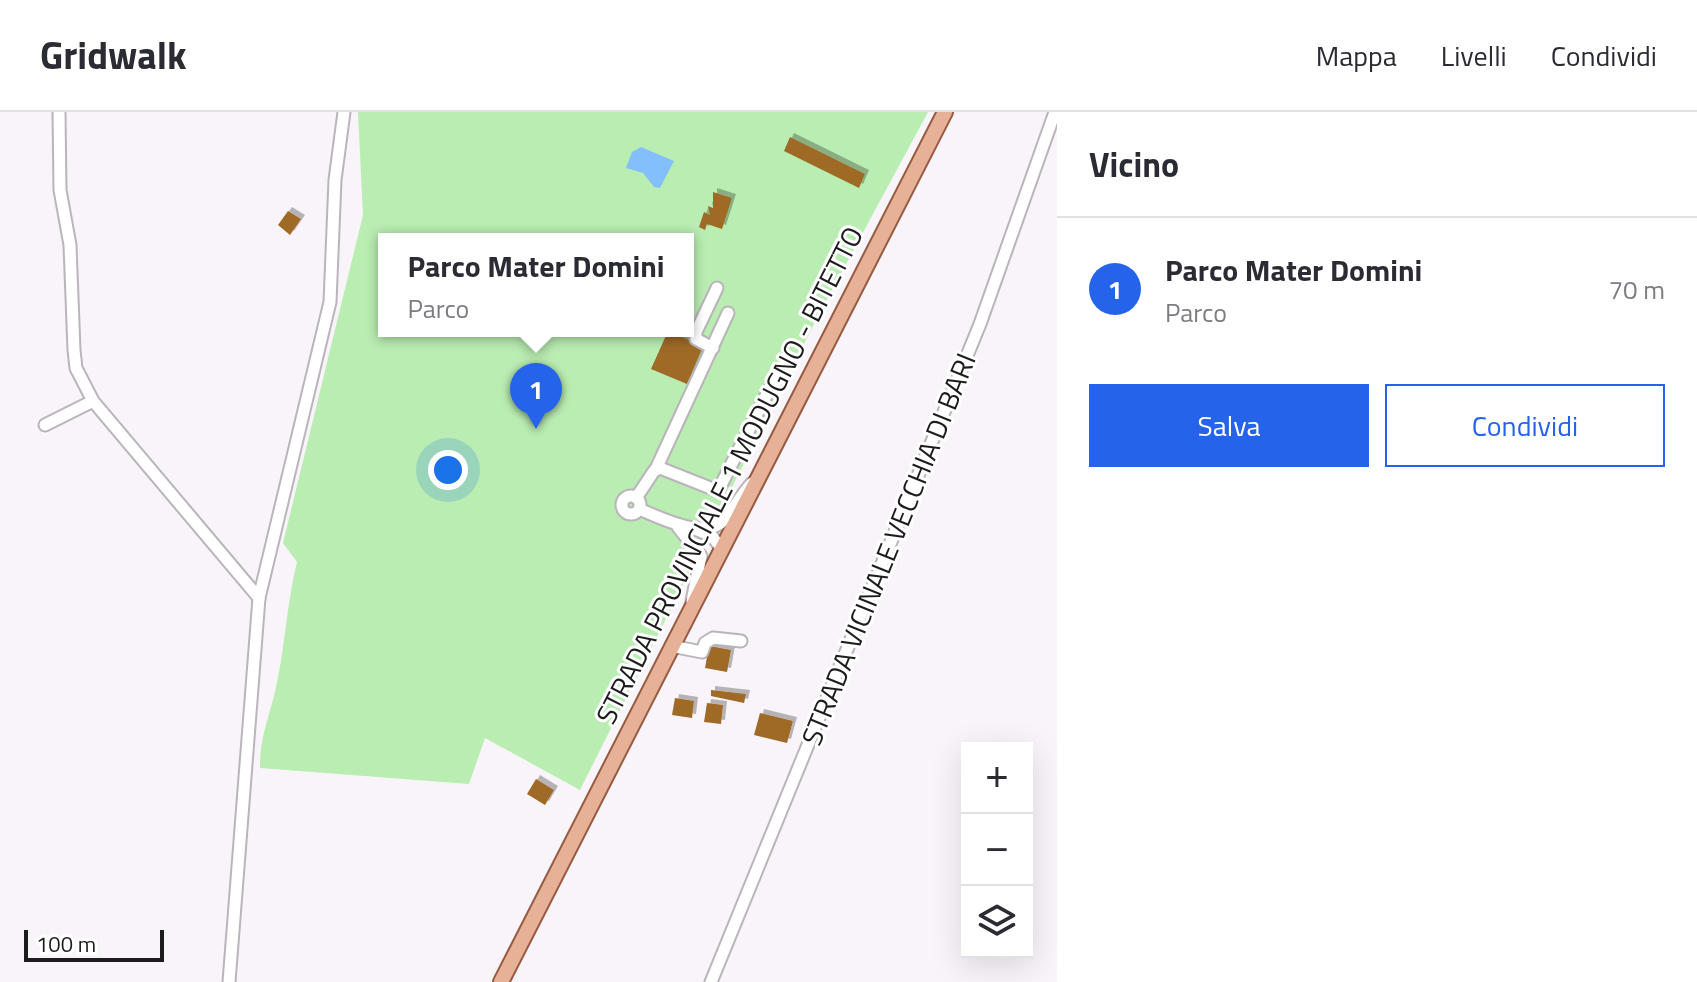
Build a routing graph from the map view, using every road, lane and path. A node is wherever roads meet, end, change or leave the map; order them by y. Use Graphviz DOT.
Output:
graph roads {
  1 [pos="59,112"];
  2 [pos="344,112"];
  3 [pos="945,112"];
  4 [pos="1055,112"];
  5 [pos="717,288"];
  6 [pos="728,313"];
  7 [pos="713,348"];
  8 [pos="777,374"];
  9 [pos="93,401"];
  10 [pos="45,425"];
  11 [pos="656,469"];
  12 [pos="755,480"];
  13 [pos="685,530"];
  14 [pos="721,548"];
  15 [pos="259,598"];
  16 [pos="691,606"];
  17 [pos="741,641"];
  18 [pos="671,646"];
  19 [pos="501,976"];
  20 [pos="229,982"];
  21 [pos="489,982"];
  22 [pos="711,982"];
  1 -- 9 [label="street"];
  2 -- 15 [label="street"];
  3 -- 12 [label="main road, STRADA PROVINCIALE 1 MODUGNO - BITETTO"];
  4 -- 22 [label="street, STRADA VICINALE VECCHIA DI BARI"];
  5 -- 7 [label="street"];
  6 -- 7 [label="street"];
  7 -- 11 [label="street"];
  8 -- 11 [label="street"];
  9 -- 10 [label="street"];
  9 -- 15 [label="street"];
  11 -- 13 [label="street"];
  12 -- 13 [label="street"];
  12 -- 14 [label="main road, STRADA PROVINCIALE 1 MODUGNO - BITETTO"];
  13 -- 14 [label="street"];
  13 -- 16 [label="street"];
  14 -- 16 [label="main road, STRADA PROVINCIALE 1 MODUGNO - BITETTO"];
  15 -- 20 [label="street"];
  16 -- 18 [label="main road, STRADA PROVINCIALE 1 MODUGNO - BITETTO"];
  17 -- 18 [label="street"];
  18 -- 19 [label="main road, STRADA PROVINCIALE 1 MODUGNO - BITETTO"];
  19 -- 21 [label="main road, STRADA PROVINCIALE 1 MODUGNO - BITETTO"];
}
